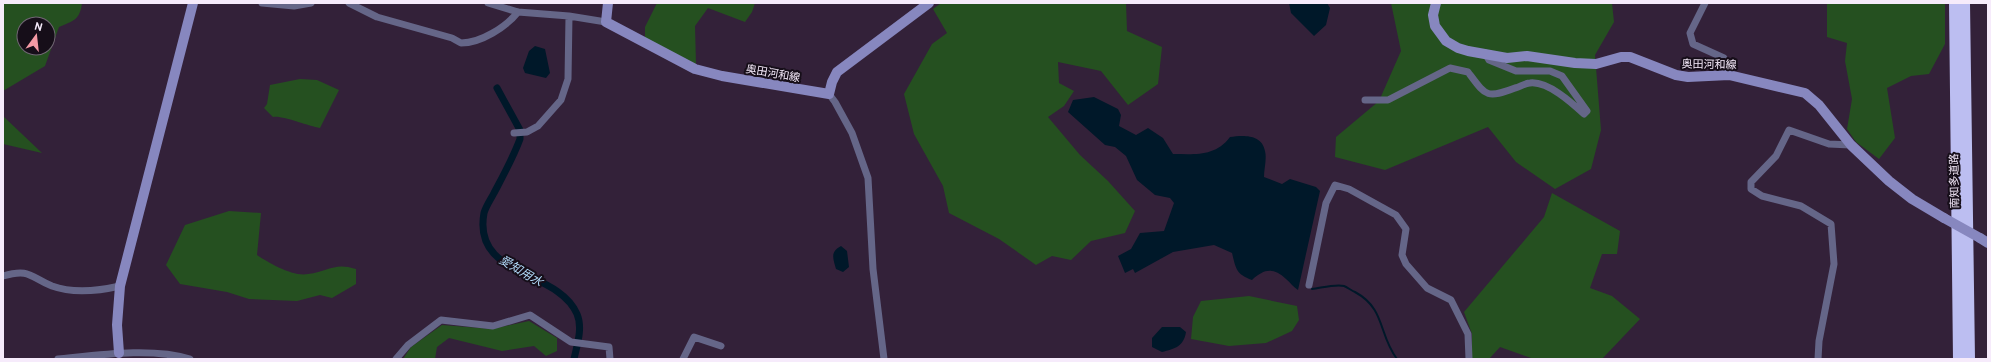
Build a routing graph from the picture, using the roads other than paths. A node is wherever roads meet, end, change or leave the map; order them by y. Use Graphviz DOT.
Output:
graph roads {
  1 [pos="193,3"];
  2 [pos="262,3"];
  3 [pos="311,3"];
  4 [pos="349,3"];
  5 [pos="488,3"];
  6 [pos="608,3"];
  7 [pos="928,3"];
  8 [pos="1436,3"];
  9 [pos="1705,3"];
  10 [pos="1955,3"];
  11 [pos="1964,3"];
  12 [pos="518,12"];
  13 [pos="569,16"];
  14 [pos="606,22"];
  15 [pos="1484,53"];
  16 [pos="1729,75"];
  17 [pos="829,94"];
  18 [pos="1365,100"];
  19 [pos="514,133"];
  20 [pos="1851,145"];
  21 [pos="1984,240"];
  22 [pos="3,276"];
  23 [pos="1309,285"];
  24 [pos="120,286"];
  25 [pos="721,346"];
  26 [pos="119,353"];
  27 [pos="58,359"];
  28 [pos="190,359"];
  29 [pos="396,359"];
  30 [pos="610,359"];
  31 [pos="683,359"];
  32 [pos="884,359"];
  33 [pos="1469,359"];
  34 [pos="1818,359"];
  35 [pos="1959,359"];
  36 [pos="1969,359"];
  1 -- 24 [label="main road"];
  2 -- 3 [label="street"];
  4 -- 12 [label="street"];
  5 -- 12 [label="street"];
  6 -- 14 [label="main road"];
  7 -- 17 [label="main road"];
  8 -- 15 [label="main road, 奥田河和線"];
  9 -- 16 [label="street"];
  10 -- 35 [label="highway, 南知多道路"];
  11 -- 36 [label="highway, 南知多道路"];
  12 -- 13 [label="street"];
  13 -- 14 [label="street"];
  13 -- 19 [label="street"];
  14 -- 17 [label="main road, 奥田河和線"];
  15 -- 16 [label="main road, 奥田河和線"];
  15 -- 18 [label="street"];
  16 -- 20 [label="main road, 奥田河和線"];
  17 -- 32 [label="street"];
  20 -- 21 [label="main road, 奥田河和線, bridge"];
  20 -- 34 [label="street"];
  22 -- 24 [label="street"];
  23 -- 33 [label="street"];
  24 -- 26 [label="main road"];
  25 -- 31 [label="street"];
  26 -- 27 [label="street"];
  26 -- 28 [label="street"];
  29 -- 30 [label="street"];
}
